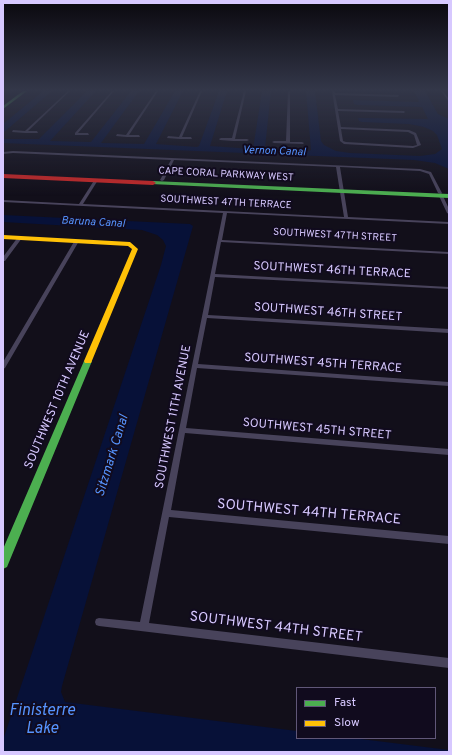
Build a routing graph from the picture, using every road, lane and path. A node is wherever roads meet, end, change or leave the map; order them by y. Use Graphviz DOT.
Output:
graph roads {
  1 [pos="31,126"];
  2 [pos="83,126"];
  3 [pos="134,126"];
  4 [pos="185,126"];
  5 [pos="236,126"];
  6 [pos="288,126"];
  7 [pos="340,128"];
  8 [pos="13,131"];
  9 [pos="25,132"];
  10 [pos="37,132"];
  11 [pos="88,134"];
  12 [pos="117,135"];
  13 [pos="127,136"];
  14 [pos="139,136"];
  15 [pos="168,137"];
  16 [pos="180,138"];
  17 [pos="191,138"];
  18 [pos="221,139"];
  19 [pos="233,140"];
  20 [pos="247,140"];
  21 [pos="274,142"];
  22 [pos="288,142"];
  23 [pos="302,143"];
  24 [pos="3,153"];
  25 [pos="173,159"];
  26 [pos="338,166"];
  27 [pos="3,175"];
  28 [pos="96,180"];
  29 [pos="164,182"];
  30 [pos="342,190"];
  31 [pos="445,195"];
  32 [pos="3,201"];
  33 [pos="80,205"];
  34 [pos="225,212"];
  35 [pos="449,213"];
  36 [pos="346,218"];
  37 [pos="449,223"];
  38 [pos="3,237"];
  39 [pos="20,238"];
  40 [pos="77,241"];
  41 [pos="220,241"];
  42 [pos="449,253"];
  43 [pos="3,260"];
  44 [pos="213,275"];
  45 [pos="449,288"];
  46 [pos="205,316"];
  47 [pos="449,331"];
  48 [pos="195,366"];
  49 [pos="3,367"];
  50 [pos="449,384"];
  51 [pos="183,430"];
  52 [pos="449,452"];
  53 [pos="166,513"];
  54 [pos="449,540"];
  55 [pos="3,563"];
  56 [pos="99,622"];
  57 [pos="144,627"];
  58 [pos="449,663"];
  1 -- 9 [label="street"];
  2 -- 11 [label="street"];
  3 -- 13 [label="street"];
  4 -- 16 [label="street"];
  5 -- 19 [label="street"];
  6 -- 22 [label="street"];
  7 -- 7 [label="street"];
  8 -- 9 [label="street"];
  9 -- 10 [label="street"];
  12 -- 13 [label="street"];
  13 -- 14 [label="street"];
  15 -- 16 [label="street"];
  16 -- 17 [label="street"];
  18 -- 19 [label="street"];
  19 -- 20 [label="street"];
  21 -- 22 [label="street"];
  22 -- 23 [label="street"];
  24 -- 25 [label="street"];
  25 -- 26 [label="street"];
  25 -- 29 [label="street"];
  26 -- 30 [label="street"];
  26 -- 31 [label="street"];
  27 -- 28 [label="main road, CAPE CORAL PARKWAY WEST"];
  27 -- 29 [label="main road, CAPE CORAL PARKWAY WEST"];
  28 -- 29 [label="main road, CAPE CORAL PARKWAY WEST"];
  28 -- 33 [label="street"];
  29 -- 30 [label="main road, CAPE CORAL PARKWAY WEST"];
  29 -- 30 [label="main road, CAPE CORAL PARKWAY WEST"];
  30 -- 31 [label="main road, CAPE CORAL PARKWAY WEST"];
  30 -- 36 [label="street"];
  31 -- 35 [label="street"];
  32 -- 33 [label="street, SOUTHWEST 47TH TERRACE"];
  33 -- 34 [label="street, SOUTHWEST 47TH TERRACE"];
  34 -- 36 [label="street, SOUTHWEST 47TH TERRACE"];
  34 -- 41 [label="street, SOUTHWEST 11TH AVENUE"];
  36 -- 37 [label="street, SOUTHWEST 47TH TERRACE"];
  38 -- 39 [label="main road"];
  39 -- 40 [label="main road"];
  39 -- 43 [label="street"];
  40 -- 49 [label="street"];
  40 -- 55 [label="main road, SOUTHWEST 10TH AVENUE"];
  41 -- 42 [label="street, SOUTHWEST 47TH STREET"];
  41 -- 44 [label="street, SOUTHWEST 11TH AVENUE"];
  44 -- 45 [label="street, SOUTHWEST 46TH TERRACE"];
  44 -- 46 [label="street, SOUTHWEST 11TH AVENUE"];
  46 -- 47 [label="street, SOUTHWEST 46TH STREET"];
  46 -- 48 [label="street, SOUTHWEST 11TH AVENUE"];
  48 -- 50 [label="street, SOUTHWEST 45TH TERRACE"];
  48 -- 51 [label="street, SOUTHWEST 11TH AVENUE"];
  51 -- 52 [label="street, SOUTHWEST 45TH STREET"];
  51 -- 53 [label="street, SOUTHWEST 11TH AVENUE"];
  53 -- 54 [label="street, SOUTHWEST 44TH TERRACE"];
  53 -- 57 [label="street, SOUTHWEST 11TH AVENUE"];
  56 -- 57 [label="street, SOUTHWEST 44TH STREET"];
  57 -- 58 [label="street, SOUTHWEST 44TH STREET"];
}
